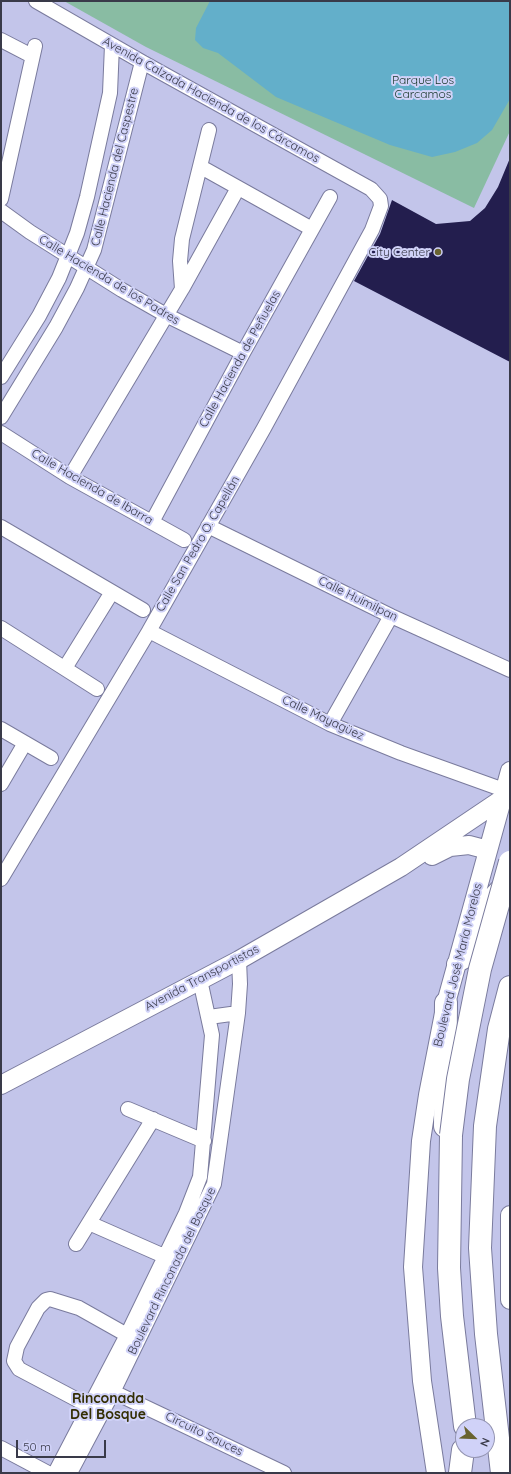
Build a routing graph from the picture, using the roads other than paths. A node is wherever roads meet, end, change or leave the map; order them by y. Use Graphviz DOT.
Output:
graph roads {
  1 [pos="36,1"];
  2 [pos="1,40"];
  3 [pos="112,45"];
  4 [pos="142,62"];
  5 [pos="209,130"];
  6 [pos="201,167"];
  7 [pos="238,188"];
  8 [pos="330,197"];
  9 [pos="1,199"];
  10 [pos="381,203"];
  11 [pos="1,211"];
  12 [pos="312,229"];
  13 [pos="68,256"];
  14 [pos="87,267"];
  15 [pos="182,289"];
  16 [pos="166,315"];
  17 [pos="243,353"];
  18 [pos="1,377"];
  19 [pos="1,417"];
  20 [pos="1,433"];
  21 [pos="70,477"];
  22 [pos="152,522"];
  23 [pos="208,526"];
  24 [pos="1,527"];
  25 [pos="184,540"];
  26 [pos="112,592"];
  27 [pos="143,610"];
  28 [pos="391,616"];
  29 [pos="1,628"];
  30 [pos="149,631"];
  31 [pos="65,668"];
  32 [pos="510,670"];
  33 [pos="97,689"];
  34 [pos="330,724"];
  35 [pos="1,729"];
  36 [pos="25,743"];
  37 [pos="52,758"];
  38 [pos="510,771"];
  39 [pos="1,784"];
  40 [pos="503,794"];
  41 [pos="488,850"];
  42 [pos="510,862"];
  43 [pos="401,867"];
  44 [pos="1,879"];
  45 [pos="510,884"];
  46 [pos="238,960"];
  47 [pos="456,964"];
  48 [pos="200,980"];
  49 [pos="510,987"];
  50 [pos="446,1003"];
  51 [pos="238,1013"];
  52 [pos="210,1017"];
  53 [pos="1,1085"];
  54 [pos="128,1109"];
  55 [pos="153,1119"];
  56 [pos="204,1141"];
  57 [pos="451,1204"];
  58 [pos="510,1215"];
  59 [pos="89,1223"];
  60 [pos="76,1244"];
  61 [pos="171,1259"];
  62 [pos="510,1300"];
  63 [pos="127,1335"];
  64 [pos="107,1389"];
  65 [pos="90,1406"];
  66 [pos="464,1418"];
  67 [pos="1,1448"];
  68 [pos="463,1458"];
  69 [pos="469,1458"];
  70 [pos="48,1473"];
  71 [pos="55,1473"];
  72 [pos="72,1473"];
  73 [pos="284,1473"];
  74 [pos="436,1473"];
  75 [pos="460,1473"];
  76 [pos="472,1473"];
  77 [pos="502,1473"];
  1 -- 3 [label="street, Avenida Calzada Hacienda de los Cárcamos"];
  2 -- 9 [label="street"];
  3 -- 4 [label="street, Avenida Calzada Hacienda de los Cárcamos"];
  3 -- 13 [label="street, Calle Hacienda del Caspestre"];
  4 -- 10 [label="street, Avenida Calzada Hacienda de los Cárcamos"];
  4 -- 14 [label="street, Calle Hacienda del Caspestre"];
  5 -- 6 [label="street"];
  6 -- 7 [label="street"];
  6 -- 15 [label="street"];
  7 -- 12 [label="street"];
  7 -- 15 [label="street"];
  8 -- 12 [label="street, Calle Hacienda de Peñuelas"];
  10 -- 23 [label="street, Calle San Pedro O. Capellán"];
  11 -- 13 [label="street, Calle Hacienda de los Padres"];
  12 -- 17 [label="street, Calle Hacienda de Peñuelas"];
  13 -- 14 [label="street, Calle Hacienda de los Padres"];
  13 -- 18 [label="street, Calle Hacienda del Caspestre"];
  14 -- 16 [label="street, Calle Hacienda de los Padres"];
  14 -- 19 [label="street, Calle Hacienda del Caspestre"];
  15 -- 16 [label="street"];
  16 -- 17 [label="street, Calle Hacienda de los Padres"];
  16 -- 21 [label="street"];
  17 -- 22 [label="street, Calle Hacienda de Peñuelas"];
  20 -- 21 [label="street, Calle Hacienda de Ibarra"];
  21 -- 22 [label="street, Calle Hacienda de Ibarra"];
  22 -- 25 [label="street, Calle Hacienda de Ibarra"];
  23 -- 28 [label="street, Calle Huimilpan"];
  23 -- 30 [label="street, Calle San Pedro O. Capellán"];
  24 -- 26 [label="street"];
  26 -- 27 [label="street"];
  26 -- 31 [label="street"];
  28 -- 32 [label="street, Calle Huimilpan"];
  28 -- 34 [label="street"];
  29 -- 31 [label="street"];
  30 -- 34 [label="street, Calle Mayagüez"];
  30 -- 44 [label="street, Calle San Pedro O. Capellán"];
  31 -- 33 [label="street"];
  34 -- 40 [label="street, Calle Mayagüez"];
  35 -- 36 [label="street"];
  36 -- 37 [label="street"];
  36 -- 39 [label="street"];
  38 -- 40 [label="street, Boulevard José María Morelos"];
  40 -- 41 [label="street, Boulevard José María Morelos"];
  40 -- 43 [label="street, Avenida Transportistas"];
  41 -- 43 [label="street, Avenida Transportistas"];
  41 -- 47 [label="street, Boulevard José María Morelos"];
  42 -- 57 [label="main road, Boulevard José María Morelos, bridge"];
  43 -- 46 [label="street, Avenida Transportistas"];
  45 -- 47 [label="street"];
  46 -- 48 [label="street, Avenida Transportistas"];
  46 -- 51 [label="street, Boulevard Rinconada del Bosque"];
  47 -- 50 [label="street, Boulevard José María Morelos"];
  48 -- 52 [label="street, Boulevard Rinconada del Bosque"];
  48 -- 53 [label="street, Avenida Transportistas"];
  49 -- 77 [label="main road"];
  50 -- 57 [label="main road"];
  50 -- 74 [label="street, Boulevard José María Morelos"];
  51 -- 52 [label="street"];
  51 -- 61 [label="street, Boulevard Rinconada del Bosque"];
  52 -- 56 [label="street, Boulevard Rinconada del Bosque"];
  54 -- 55 [label="street"];
  55 -- 56 [label="street"];
  55 -- 59 [label="street"];
  56 -- 61 [label="street, Boulevard Rinconada del Bosque"];
  57 -- 66 [label="main road, Boulevard José María Morelos"];
  58 -- 62 [label="street"];
  59 -- 60 [label="street"];
  59 -- 61 [label="street"];
  61 -- 63 [label="street, Boulevard Rinconada del Bosque"];
  61 -- 64 [label="street, Boulevard Rinconada del Bosque"];
  63 -- 64 [label="street, Boulevard Rinconada del Bosque"];
  63 -- 65 [label="street"];
  64 -- 65 [label="street, Boulevard Rinconada del Bosque"];
  64 -- 72 [label="street, Boulevard Rinconada del Bosque"];
  64 -- 73 [label="street, Circuito Sauces"];
  65 -- 71 [label="street, Boulevard Rinconada del Bosque"];
  67 -- 70 [label="street"];
  68 -- 75 [label="main road"];
  69 -- 76 [label="main road"];
}
